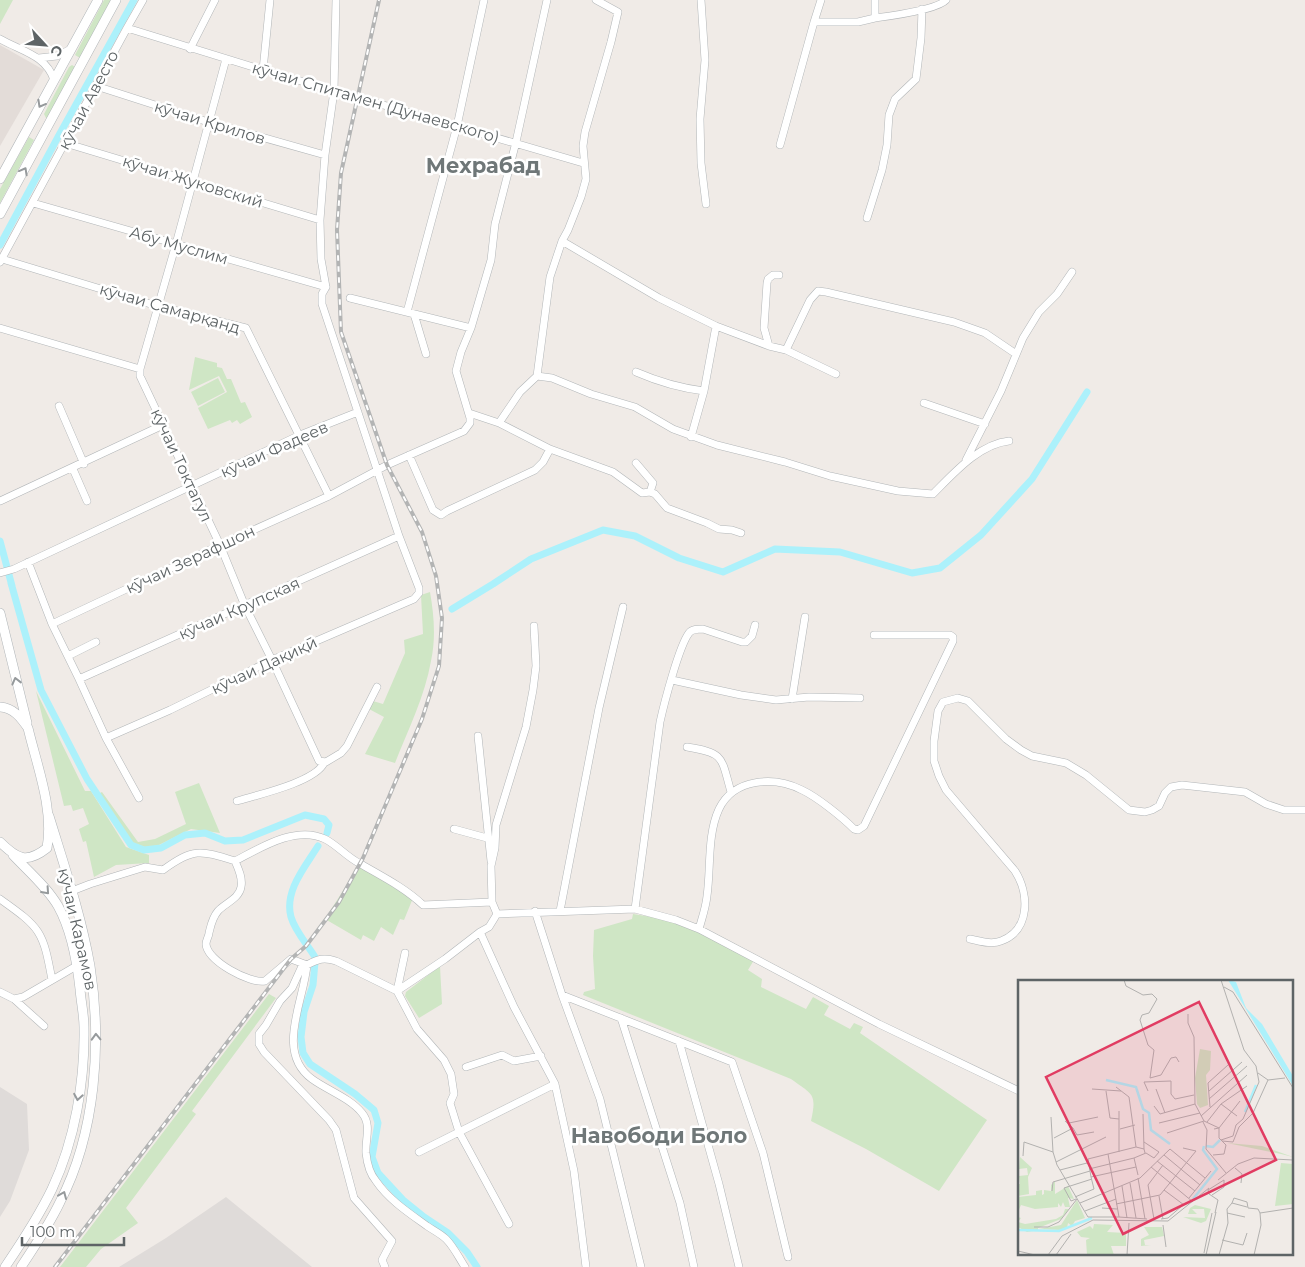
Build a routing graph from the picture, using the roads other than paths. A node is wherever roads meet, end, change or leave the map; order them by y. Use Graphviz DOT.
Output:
graph roads {
  1 [pos="98,0"];
  2 [pos="116,0"];
  3 [pos="143,0"];
  4 [pos="215,0"];
  5 [pos="270,0"];
  6 [pos="336,0"];
  7 [pos="484,0"];
  8 [pos="547,0"];
  9 [pos="596,0"];
  10 [pos="701,0"];
  11 [pos="821,0"];
  12 [pos="875,0"];
  13 [pos="946,0"];
  14 [pos="922,9"];
  15 [pos="875,18"];
  16 [pos="814,22"];
  17 [pos="127,28"];
  18 [pos="77,38"];
  19 [pos="0,39"];
  20 [pos="92,44"];
  21 [pos="190,48"];
  22 [pos="71,49"];
  23 [pos="39,58"];
  24 [pos="226,59"];
  25 [pos="263,70"];
  26 [pos="54,80"];
  27 [pos="96,86"];
  28 [pos="334,91"];
  29 [pos="208,122"];
  30 [pos="30,123"];
  31 [pos="457,126"];
  32 [pos="45,132"];
  33 [pos="516,142"];
  34 [pos="65,143"];
  35 [pos="780,145"];
  36 [pos="325,155"];
  37 [pos="584,163"];
  38 [pos="0,179"];
  39 [pos="193,181"];
  40 [pos="33,203"];
  41 [pos="706,204"];
  42 [pos="0,214"];
  43 [pos="867,218"];
  44 [pos="320,220"];
  45 [pos="562,241"];
  46 [pos="176,244"];
  47 [pos="1,260"];
  48 [pos="1072,272"];
  49 [pos="779,275"];
  50 [pos="326,287"];
  51 [pos="350,298"];
  52 [pos="157,306"];
  53 [pos="411,313"];
  54 [pos="716,326"];
  55 [pos="0,328"];
  56 [pos="471,328"];
  57 [pos="769,346"];
  58 [pos="786,350"];
  59 [pos="426,354"];
  60 [pos="1016,354"];
  61 [pos="140,369"];
  62 [pos="636,372"];
  63 [pos="836,374"];
  64 [pos="537,376"];
  65 [pos="704,391"];
  66 [pos="924,403"];
  67 [pos="59,406"];
  68 [pos="358,412"];
  69 [pos="469,413"];
  70 [pos="498,423"];
  71 [pos="985,424"];
  72 [pos="163,425"];
  73 [pos="300,435"];
  74 [pos="691,437"];
  75 [pos="1009,441"];
  76 [pos="550,449"];
  77 [pos="409,455"];
  78 [pos="966,460"];
  79 [pos="636,463"];
  80 [pos="84,464"];
  81 [pos="73,469"];
  82 [pos="378,470"];
  83 [pos="192,486"];
  84 [pos="0,492"];
  85 [pos="650,492"];
  86 [pos="329,496"];
  87 [pos="1,501"];
  88 [pos="86,502"];
  89 [pos="741,533"];
  90 [pos="399,536"];
  91 [pos="220,545"];
  92 [pos="28,562"];
  93 [pos="1,573"];
  94 [pos="245,606"];
  95 [pos="624,608"];
  96 [pos="0,614"];
  97 [pos="805,617"];
  98 [pos="52,624"];
  99 [pos="756,624"];
  100 [pos="534,626"];
  101 [pos="874,635"];
  102 [pos="96,642"];
  103 [pos="68,656"];
  104 [pos="272,660"];
  105 [pos="80,679"];
  106 [pos="672,680"];
  107 [pos="377,687"];
  108 [pos="860,698"];
  109 [pos="792,699"];
  110 [pos="0,707"];
  111 [pos="28,728"];
  112 [pos="478,736"];
  113 [pos="106,738"];
  114 [pos="687,747"];
  115 [pos="324,763"];
  116 [pos="731,792"];
  117 [pos="139,798"];
  118 [pos="236,801"];
  119 [pos="1305,810"];
  120 [pos="49,816"];
  121 [pos="454,829"];
  122 [pos="487,838"];
  123 [pos="0,842"];
  124 [pos="13,855"];
  125 [pos="235,861"];
  126 [pos="491,866"];
  127 [pos="72,892"];
  128 [pos="0,899"];
  129 [pos="492,902"];
  130 [pos="636,909"];
  131 [pos="560,911"];
  132 [pos="535,912"];
  133 [pos="497,914"];
  134 [pos="699,929"];
  135 [pos="480,932"];
  136 [pos="970,939"];
  137 [pos="405,952"];
  138 [pos="305,965"];
  139 [pos="78,966"];
  140 [pos="52,980"];
  141 [pos="397,991"];
  142 [pos="0,992"];
  143 [pos="562,995"];
  144 [pos="14,999"];
  145 [pos="621,1018"];
  146 [pos="44,1026"];
  147 [pos="679,1040"];
  148 [pos="541,1056"];
  149 [pos="466,1067"];
  150 [pos="555,1084"];
  151 [pos="1018,1091"];
  152 [pos="459,1132"];
  153 [pos="419,1152"];
  154 [pos="509,1224"];
  155 [pos="788,1257"];
  156 [pos="5,1267"];
  157 [pos="21,1267"];
  158 [pos="385,1267"];
  159 [pos="465,1267"];
  160 [pos="586,1267"];
  161 [pos="641,1267"];
  162 [pos="694,1267"];
  163 [pos="739,1267"];
  1 -- 18 [label="main road"];
  2 -- 20 [label="main road"];
  3 -- 17 [label="street, кӯчаи Авесто"];
  4 -- 21 [label="street"];
  5 -- 25 [label="street"];
  6 -- 28 [label="street"];
  7 -- 31 [label="street"];
  8 -- 33 [label="street"];
  9 -- 37 [label="street"];
  10 -- 41 [label="street"];
  11 -- 16 [label="street"];
  12 -- 15 [label="street"];
  13 -- 14 [label="street"];
  14 -- 15 [label="street"];
  14 -- 43 [label="street"];
  15 -- 16 [label="street"];
  16 -- 35 [label="street"];
  17 -- 21 [label="street"];
  17 -- 27 [label="street, кӯчаи Авесто"];
  18 -- 20 [label="main road"];
  18 -- 22 [label="main road"];
  19 -- 23 [label="street"];
  20 -- 32 [label="main road"];
  21 -- 24 [label="street"];
  22 -- 23 [label="street"];
  22 -- 26 [label="main road"];
  23 -- 26 [label="street"];
  24 -- 25 [label="street, кӯчаи Спитамен (Дунаевского)"];
  24 -- 29 [label="street"];
  25 -- 28 [label="street, кӯчаи Спитамен (Дунаевского)"];
  26 -- 30 [label="main road, one-way"];
  27 -- 29 [label="street, кӯчаи Крилов"];
  27 -- 34 [label="street, кӯчаи Авесто"];
  28 -- 31 [label="street, кӯчаи Спитамен (Дунаевского)"];
  28 -- 36 [label="street"];
  29 -- 36 [label="street, кӯчаи Крилов"];
  29 -- 39 [label="street"];
  30 -- 32 [label="main road"];
  30 -- 38 [label="main road"];
  31 -- 33 [label="street, кӯчаи Спитамен (Дунаевского)"];
  31 -- 53 [label="street"];
  42 -- 32 [label="main road, one-way"];
  33 -- 37 [label="street, кӯчаи Спитамен (Дунаевского)"];
  33 -- 56 [label="street"];
  34 -- 39 [label="street, кӯчаи Жуковский"];
  34 -- 40 [label="street, кӯчаи Авесто"];
  36 -- 44 [label="street"];
  37 -- 45 [label="street"];
  39 -- 44 [label="street, кӯчаи Жуковский"];
  39 -- 46 [label="street"];
  40 -- 46 [label="street, Абу Муслим"];
  40 -- 47 [label="street, кӯчаи Авесто"];
  44 -- 50 [label="street"];
  45 -- 54 [label="street"];
  45 -- 64 [label="street"];
  46 -- 50 [label="street, Абу Муслим"];
  46 -- 52 [label="street"];
  47 -- 52 [label="street, кӯчаи Самарқанд"];
  48 -- 60 [label="street"];
  49 -- 57 [label="street"];
  50 -- 68 [label="street"];
  51 -- 53 [label="street"];
  52 -- 61 [label="street"];
  52 -- 73 [label="street, кӯчаи Самарқанд"];
  53 -- 56 [label="street"];
  53 -- 59 [label="street"];
  54 -- 57 [label="street"];
  54 -- 65 [label="street"];
  55 -- 61 [label="street"];
  56 -- 69 [label="street"];
  57 -- 58 [label="street"];
  58 -- 60 [label="street"];
  58 -- 63 [label="street"];
  60 -- 71 [label="street"];
  61 -- 72 [label="street, кӯчаи Токтагул"];
  62 -- 65 [label="street"];
  64 -- 70 [label="street"];
  64 -- 74 [label="street"];
  65 -- 74 [label="street"];
  66 -- 71 [label="street"];
  67 -- 80 [label="street"];
  68 -- 73 [label="street, кӯчаи Фадеев"];
  68 -- 82 [label="street"];
  69 -- 70 [label="street"];
  69 -- 77 [label="street"];
  70 -- 76 [label="street"];
  71 -- 78 [label="street"];
  72 -- 80 [label="street"];
  72 -- 83 [label="street, кӯчаи Токтагул"];
  73 -- 83 [label="street, кӯчаи Фадеев"];
  73 -- 86 [label="street, кӯчаи Самарқанд"];
  74 -- 78 [label="street"];
  75 -- 78 [label="street"];
  76 -- 77 [label="street"];
  76 -- 85 [label="street"];
  77 -- 82 [label="street"];
  79 -- 85 [label="street"];
  80 -- 81 [label="street"];
  81 -- 87 [label="street"];
  81 -- 88 [label="street"];
  82 -- 86 [label="street"];
  82 -- 90 [label="street"];
  83 -- 91 [label="street, кӯчаи Токтагул"];
  83 -- 92 [label="street, кӯчаи Фадеев"];
  84 -- 87 [label="street"];
  85 -- 89 [label="street"];
  86 -- 91 [label="street, кӯчаи Зерафшон"];
  90 -- 94 [label="street, кӯчаи Крупская"];
  90 -- 104 [label="street, кӯчаи Дақиқӣ"];
  91 -- 94 [label="street, кӯчаи Токтагул"];
  91 -- 98 [label="street, кӯчаи Зерафшон"];
  92 -- 93 [label="street, кӯчаи Фадеев"];
  92 -- 98 [label="street"];
  94 -- 104 [label="street, кӯчаи Токтагул"];
  94 -- 105 [label="street, кӯчаи Крупская"];
  95 -- 131 [label="street"];
  111 -- 96 [label="main road, кӯчаи Карамов, one-way"];
  97 -- 109 [label="street"];
  98 -- 103 [label="street"];
  99 -- 106 [label="street"];
  100 -- 126 [label="street"];
  101 -- 116 [label="street"];
  102 -- 103 [label="street"];
  103 -- 105 [label="street"];
  104 -- 113 [label="street, кӯчаи Дақиқӣ"];
  104 -- 115 [label="street, кӯчаи Токтагул"];
  105 -- 113 [label="street"];
  106 -- 109 [label="street"];
  106 -- 130 [label="street"];
  107 -- 115 [label="street"];
  108 -- 109 [label="street"];
  110 -- 111 [label="main road"];
  111 -- 120 [label="main road, кӯчаи Карамов"];
  112 -- 122 [label="street"];
  113 -- 117 [label="street"];
  114 -- 116 [label="street"];
  115 -- 118 [label="street"];
  116 -- 134 [label="street"];
  119 -- 136 [label="street"];
  120 -- 124 [label="main road, кӯчаи Карамов"];
  120 -- 127 [label="main road, кӯчаи Карамов"];
  121 -- 122 [label="street"];
  122 -- 126 [label="street"];
  123 -- 124 [label="main road, кӯчаи Карамов"];
  124 -- 139 [label="main road, кӯчаи Карамов, one-way"];
  125 -- 127 [label="street"];
  125 -- 129 [label="street"];
  125 -- 138 [label="street"];
  126 -- 129 [label="street"];
  157 -- 127 [label="main road, кӯчаи Карамов, one-way"];
  128 -- 140 [label="street"];
  129 -- 133 [label="street"];
  130 -- 131 [label="street"];
  130 -- 134 [label="street"];
  131 -- 132 [label="street"];
  132 -- 133 [label="street"];
  132 -- 143 [label="street"];
  133 -- 135 [label="street"];
  134 -- 151 [label="street"];
  135 -- 141 [label="street"];
  135 -- 148 [label="street"];
  137 -- 141 [label="street"];
  138 -- 141 [label="street"];
  138 -- 158 [label="street"];
  138 -- 159 [label="street"];
  139 -- 140 [label="street"];
  139 -- 156 [label="main road, кӯчаи Карамов, one-way"];
  140 -- 144 [label="street"];
  141 -- 152 [label="street"];
  142 -- 144 [label="street"];
  143 -- 145 [label="street"];
  143 -- 161 [label="street"];
  144 -- 146 [label="street"];
  145 -- 147 [label="street"];
  145 -- 162 [label="street"];
  147 -- 155 [label="street"];
  147 -- 163 [label="street"];
  148 -- 149 [label="street"];
  148 -- 150 [label="street"];
  150 -- 152 [label="street"];
  150 -- 160 [label="street"];
  152 -- 153 [label="street"];
  152 -- 154 [label="street"];
}
